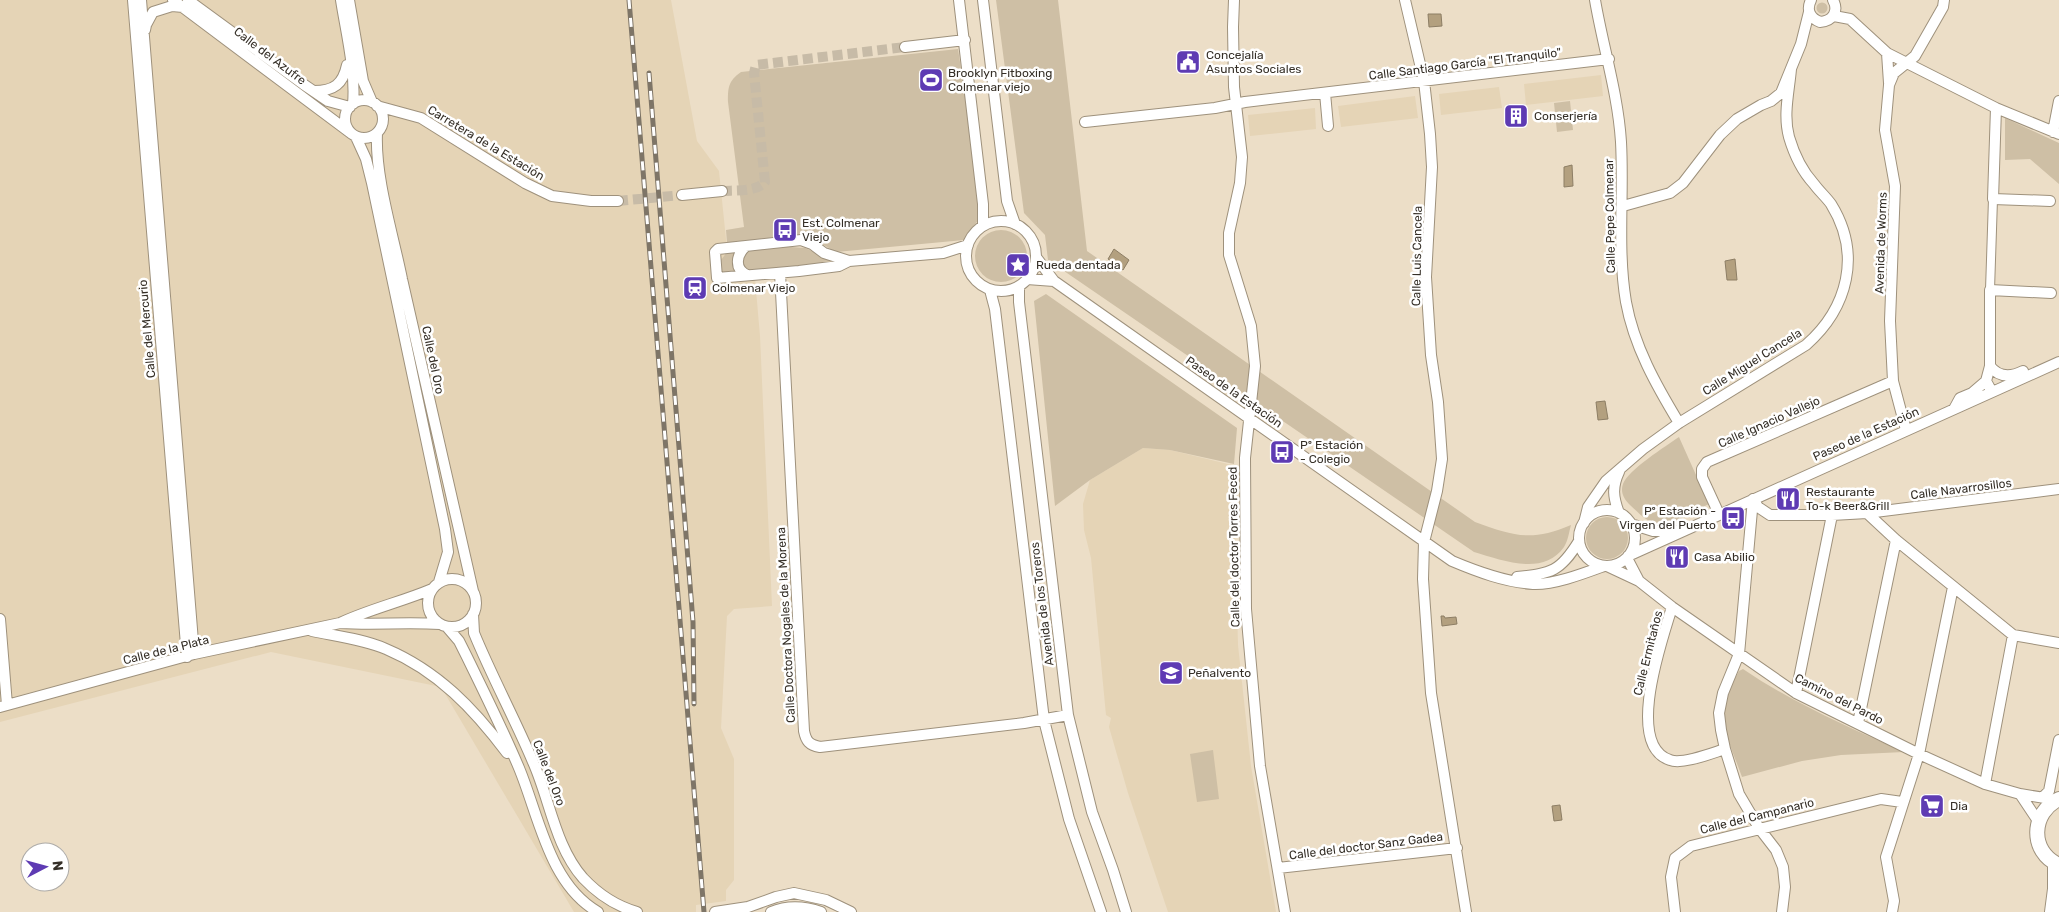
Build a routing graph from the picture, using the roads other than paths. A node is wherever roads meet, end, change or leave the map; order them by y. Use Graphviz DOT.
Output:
graph roads {
  1 [pos="133,0"];
  2 [pos="141,0"];
  3 [pos="173,0"];
  4 [pos="341,0"];
  5 [pos="349,0"];
  6 [pos="959,0"];
  7 [pos="983,0"];
  8 [pos="1234,0"];
  9 [pos="1406,0"];
  10 [pos="1595,0"];
  11 [pos="1833,0"];
  12 [pos="1944,0"];
  13 [pos="186,3"];
  14 [pos="1808,5"];
  15 [pos="1830,19"];
  16 [pos="965,40"];
  17 [pos="144,44"];
  18 [pos="1801,44"];
  19 [pos="905,47"];
  20 [pos="349,54"];
  21 [pos="1888,54"];
  22 [pos="1609,60"];
  23 [pos="1906,64"];
  24 [pos="1791,69"];
  25 [pos="1424,81"];
  26 [pos="1889,85"];
  27 [pos="314,91"];
  28 [pos="1325,93"];
  29 [pos="1771,101"];
  30 [pos="2059,101"];
  31 [pos="374,104"];
  32 [pos="1236,104"];
  33 [pos="352,105"];
  34 [pos="1996,108"];
  35 [pos="1786,111"];
  36 [pos="400,112"];
  37 [pos="383,120"];
  38 [pos="1085,122"];
  39 [pos="1328,126"];
  40 [pos="377,133"];
  41 [pos="2056,133"];
  42 [pos="354,135"];
  43 [pos="722,191"];
  44 [pos="682,195"];
  45 [pos="1994,199"];
  46 [pos="618,201"];
  47 [pos="2050,201"];
  48 [pos="1622,206"];
  49 [pos="1015,224"];
  50 [pos="983,226"];
  51 [pos="968,245"];
  52 [pos="746,246"];
  53 [pos="943,253"];
  54 [pos="1036,257"];
  55 [pos="849,261"];
  56 [pos="966,261"];
  57 [pos="780,273"];
  58 [pos="747,275"];
  59 [pos="1054,282"];
  60 [pos="1023,283"];
  61 [pos="990,290"];
  62 [pos="1990,290"];
  63 [pos="2051,293"];
  64 [pos="2055,364"];
  65 [pos="1992,369"];
  66 [pos="1893,381"];
  67 [pos="1986,381"];
  68 [pos="1992,392"];
  69 [pos="1954,409"];
  70 [pos="1250,419"];
  71 [pos="1679,423"];
  72 [pos="1906,430"];
  73 [pos="1620,468"];
  74 [pos="2059,489"];
  75 [pos="1753,499"];
  76 [pos="1619,513"];
  77 [pos="1867,513"];
  78 [pos="1719,514"];
  79 [pos="1832,515"];
  80 [pos="1584,522"];
  81 [pos="1631,524"];
  82 [pos="1683,530"];
  83 [pos="1896,540"];
  84 [pos="1579,541"];
  85 [pos="1424,542"];
  86 [pos="1627,557"];
  87 [pos="1605,566"];
  88 [pos="1504,578"];
  89 [pos="1639,581"];
  90 [pos="436,586"];
  91 [pos="1953,587"];
  92 [pos="473,591"];
  93 [pos="1672,607"];
  94 [pos="473,614"];
  95 [pos="0,619"];
  96 [pos="340,623"];
  97 [pos="443,626"];
  98 [pos="308,630"];
  99 [pos="2012,635"];
  100 [pos="2059,643"];
  101 [pos="1739,654"];
  102 [pos="190,656"];
  103 [pos="1796,693"];
  104 [pos="4,706"];
  105 [pos="1068,716"];
  106 [pos="1044,720"];
  107 [pos="1858,723"];
  108 [pos="2059,740"];
  109 [pos="1725,749"];
  110 [pos="1919,754"];
  111 [pos="519,768"];
  112 [pos="1985,784"];
  113 [pos="2020,794"];
  114 [pos="2053,799"];
  115 [pos="1902,802"];
  116 [pos="2038,821"];
  117 [pos="1759,828"];
  118 [pos="1457,848"];
  119 [pos="2057,864"];
  120 [pos="1278,868"];
  121 [pos="728,911"];
  122 [pos="598,912"];
  123 [pos="637,912"];
  124 [pos="715,912"];
  125 [pos="771,912"];
  126 [pos="821,912"];
  127 [pos="851,912"];
  128 [pos="1101,912"];
  129 [pos="1126,912"];
  130 [pos="1285,912"];
  131 [pos="1466,912"];
  132 [pos="1675,912"];
  133 [pos="1782,912"];
  134 [pos="1892,912"];
  135 [pos="2052,912"];
  1 -- 102 [label="street, Calle del Mercurio"];
  2 -- 17 [label="street, Calle del Mercurio"];
  3 -- 13 [label="street, Calle del Azufre"];
  4 -- 20 [label="street"];
  5 -- 31 [label="street"];
  6 -- 16 [label="street"];
  7 -- 49 [label="street"];
  8 -- 32 [label="street, Calle del doctor Torres Feced"];
  9 -- 25 [label="street, Calle Luis Cancela"];
  10 -- 22 [label="street, Calle Pepe Colmenar"];
  11 -- 15 [label="street"];
  12 -- 23 [label="street"];
  13 -- 17 [label="street"];
  13 -- 27 [label="street, Calle del Azufre"];
  13 -- 42 [label="street, Calle del Azufre"];
  14 -- 15 [label="street"];
  14 -- 18 [label="street, Calle Miguel Cancela"];
  15 -- 18 [label="street, Calle Miguel Cancela"];
  15 -- 21 [label="street"];
  16 -- 19 [label="street"];
  16 -- 50 [label="street"];
  17 -- 102 [label="street, Calle del Mercurio"];
  18 -- 24 [label="street, Calle Miguel Cancela"];
  20 -- 27 [label="street"];
  20 -- 33 [label="street"];
  21 -- 23 [label="street"];
  21 -- 26 [label="street, Avenida de Worms"];
  22 -- 25 [label="street, Calle Santiago García \"El Tranquilo\""];
  22 -- 48 [label="street, Calle Pepe Colmenar"];
  23 -- 26 [label="street"];
  23 -- 34 [label="street"];
  24 -- 29 [label="street, Calle Miguel Cancela"];
  24 -- 35 [label="street, Calle Miguel Cancela"];
  25 -- 28 [label="street, Calle Santiago García \"El Tranquilo\""];
  25 -- 85 [label="street, Calle Luis Cancela"];
  26 -- 66 [label="street, Avenida de Worms"];
  27 -- 33 [label="street, Calle del Azufre"];
  28 -- 32 [label="street, Calle Santiago García \"El Tranquilo\""];
  28 -- 39 [label="street"];
  29 -- 35 [label="street"];
  29 -- 48 [label="street"];
  30 -- 41 [label="street"];
  31 -- 33 [label="street"];
  31 -- 36 [label="street, Carretera de la Estación"];
  31 -- 37 [label="street"];
  32 -- 38 [label="street, Calle Santiago García \"El Tranquilo\""];
  32 -- 70 [label="street, Calle del doctor Torres Feced"];
  33 -- 42 [label="street"];
  34 -- 41 [label="street"];
  34 -- 45 [label="street"];
  35 -- 71 [label="street, Calle Miguel Cancela"];
  36 -- 37 [label="street"];
  36 -- 46 [label="street, Carretera de la Estación"];
  37 -- 40 [label="street"];
  40 -- 42 [label="street"];
  40 -- 92 [label="street, Calle del Oro"];
  42 -- 90 [label="street, Calle del Oro"];
  43 -- 44 [label="street"];
  45 -- 47 [label="street"];
  45 -- 62 [label="street"];
  48 -- 71 [label="street, Calle Pepe Colmenar"];
  49 -- 50 [label="street"];
  49 -- 54 [label="street"];
  50 -- 51 [label="street"];
  51 -- 53 [label="street"];
  51 -- 56 [label="street"];
  52 -- 55 [label="street"];
  52 -- 58 [label="street"];
  52 -- 58 [label="street"];
  53 -- 55 [label="street"];
  53 -- 56 [label="street"];
  54 -- 59 [label="street, Paseo de la Estación"];
  54 -- 60 [label="street"];
  55 -- 57 [label="street"];
  56 -- 61 [label="street"];
  57 -- 58 [label="street"];
  57 -- 106 [label="street, Calle Doctora Nogales de la Morena"];
  59 -- 60 [label="street, Paseo de la Estación"];
  59 -- 70 [label="street, Paseo de la Estación"];
  60 -- 61 [label="street"];
  60 -- 105 [label="street, Avenida de los Toreros"];
  61 -- 106 [label="street, Avenida de los Toreros"];
  62 -- 63 [label="street"];
  62 -- 65 [label="street"];
  64 -- 65 [label="street"];
  64 -- 68 [label="street, Paseo de la Estación"];
  65 -- 67 [label="street"];
  65 -- 68 [label="street"];
  66 -- 72 [label="street, Avenida de Worms"];
  66 -- 78 [label="street, Calle Ignacio Vallejo"];
  67 -- 68 [label="street"];
  67 -- 69 [label="street"];
  68 -- 69 [label="street, Paseo de la Estación"];
  69 -- 72 [label="street, Paseo de la Estación"];
  70 -- 85 [label="street, Paseo de la Estación"];
  70 -- 120 [label="street, Calle del doctor Torres Feced"];
  71 -- 73 [label="street, Calle Miguel Cancela"];
  72 -- 75 [label="street, Paseo de la Estación"];
  73 -- 76 [label="street"];
  73 -- 80 [label="street, Calle Miguel Cancela"];
  74 -- 77 [label="street, Calle Navarrosillos"];
  75 -- 78 [label="street, Paseo de la Estación"];
  75 -- 79 [label="street, Calle Navarrosillos"];
  75 -- 101 [label="street"];
  76 -- 80 [label="street"];
  76 -- 81 [label="street"];
  77 -- 79 [label="street, Calle Navarrosillos"];
  77 -- 83 [label="street"];
  78 -- 82 [label="street, Paseo de la Estación"];
  79 -- 103 [label="street"];
  80 -- 84 [label="street"];
  81 -- 82 [label="street, Paseo de la Estación"];
  81 -- 86 [label="street"];
  82 -- 86 [label="street, Paseo de la Estación"];
  83 -- 91 [label="street"];
  83 -- 107 [label="street"];
  84 -- 87 [label="street"];
  84 -- 88 [label="street, Paseo de la Estación"];
  85 -- 88 [label="street, Paseo de la Estación"];
  85 -- 118 [label="street"];
  86 -- 87 [label="street"];
  86 -- 89 [label="street, Camino del Pardo"];
  87 -- 88 [label="street, Paseo de la Estación"];
  87 -- 89 [label="street, Camino del Pardo"];
  89 -- 93 [label="street, Camino del Pardo"];
  90 -- 92 [label="street"];
  90 -- 96 [label="street, Calle de la Plata"];
  90 -- 97 [label="street"];
  91 -- 99 [label="street"];
  91 -- 110 [label="street"];
  92 -- 94 [label="street"];
  93 -- 101 [label="street, Camino del Pardo"];
  93 -- 109 [label="street, Calle Ermitaños"];
  94 -- 97 [label="street"];
  94 -- 123 [label="street, Calle del Oro"];
  95 -- 104 [label="street"];
  96 -- 97 [label="street, Calle de la Plata"];
  96 -- 98 [label="street, Calle de la Plata"];
  97 -- 111 [label="street"];
  98 -- 102 [label="street, Calle de la Plata"];
  98 -- 111 [label="street"];
  99 -- 100 [label="street"];
  99 -- 112 [label="street"];
  101 -- 103 [label="street, Camino del Pardo"];
  101 -- 109 [label="street"];
  102 -- 104 [label="street, Calle de la Plata"];
  103 -- 107 [label="street, Camino del Pardo"];
  105 -- 106 [label="street, Calle Doctora Nogales de la Morena"];
  105 -- 129 [label="street, Avenida de los Toreros"];
  106 -- 128 [label="street, Avenida de los Toreros"];
  107 -- 110 [label="street, Camino del Pardo"];
  108 -- 114 [label="street"];
  109 -- 117 [label="street"];
  110 -- 112 [label="street, Camino del Pardo"];
  110 -- 115 [label="street"];
  111 -- 122 [label="street"];
  112 -- 113 [label="street, Camino del Pardo"];
  113 -- 114 [label="street, Camino del Pardo"];
  113 -- 116 [label="street"];
  114 -- 116 [label="main road"];
  115 -- 117 [label="street, Calle del Campanario"];
  115 -- 134 [label="street"];
  116 -- 119 [label="main road"];
  117 -- 132 [label="street, Calle del Campanario"];
  117 -- 133 [label="street"];
  118 -- 120 [label="street, Calle del doctor Sanz Gadea"];
  118 -- 131 [label="street"];
  119 -- 135 [label="main road"];
  120 -- 130 [label="street, Calle del doctor Torres Feced"];
  121 -- 124 [label="street"];
  121 -- 127 [label="street"];
  125 -- 126 [label="street"];
}
